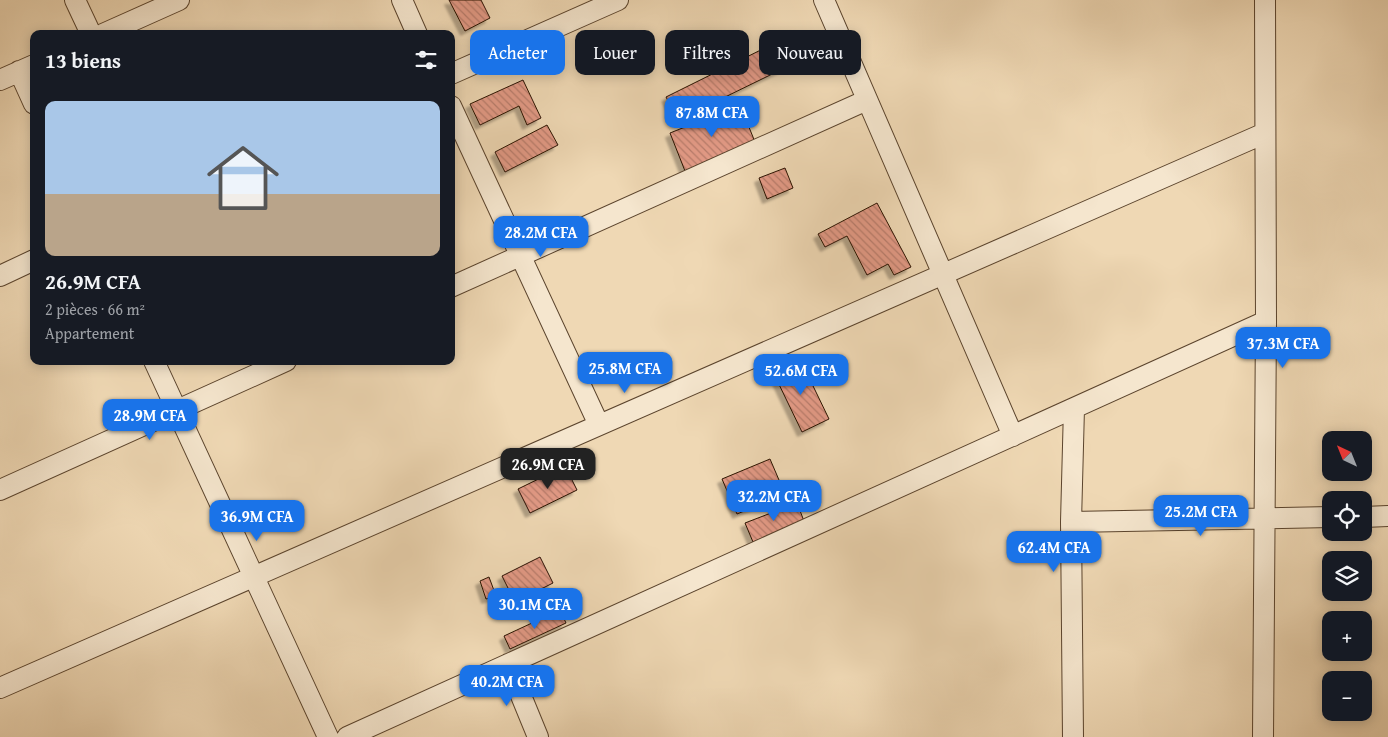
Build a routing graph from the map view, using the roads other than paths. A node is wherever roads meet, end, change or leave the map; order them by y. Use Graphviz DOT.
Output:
graph roads {
  1 [pos="75,0"];
  2 [pos="179,0"];
  3 [pos="402,0"];
  4 [pos="618,0"];
  5 [pos="824,0"];
  6 [pos="1265,0"];
  7 [pos="89,30"];
  8 [pos="112,30"];
  9 [pos="416,30"];
  10 [pos="26,68"];
  11 [pos="455,72"];
  12 [pos="0,80"];
  13 [pos="30,86"];
  14 [pos="867,100"];
  15 [pos="455,115"];
  16 [pos="1265,133"];
  17 [pos="521,256"];
  18 [pos="30,262"];
  19 [pos="942,274"];
  20 [pos="0,276"];
  21 [pos="455,285"];
  22 [pos="1266,321"];
  23 [pos="156,365"];
  24 [pos="277,365"];
  25 [pos="1074,408"];
  26 [pos="176,410"];
  27 [pos="599,425"];
  28 [pos="1012,436"];
  29 [pos="0,490"];
  30 [pos="1388,516"];
  31 [pos="1322,517"];
  32 [pos="1372,517"];
  33 [pos="1264,519"];
  34 [pos="1071,522"];
  35 [pos="254,576"];
  36 [pos="508,664"];
  37 [pos="0,688"];
  38 [pos="328,737"];
  39 [pos="346,737"];
  40 [pos="538,737"];
  41 [pos="1073,737"];
  42 [pos="1263,737"];
  1 -- 7 [label="street"];
  2 -- 8 [label="street"];
  3 -- 9 [label="street"];
  4 -- 11 [label="street"];
  5 -- 14 [label="street"];
  6 -- 16 [label="street"];
  10 -- 12 [label="street"];
  10 -- 13 [label="street"];
  14 -- 17 [label="street"];
  14 -- 19 [label="street"];
  15 -- 17 [label="street"];
  16 -- 19 [label="street"];
  16 -- 22 [label="street"];
  17 -- 21 [label="street"];
  17 -- 27 [label="street"];
  18 -- 20 [label="street"];
  19 -- 27 [label="street"];
  19 -- 28 [label="street"];
  22 -- 25 [label="street"];
  22 -- 33 [label="street"];
  23 -- 26 [label="street"];
  24 -- 26 [label="street"];
  25 -- 28 [label="street"];
  25 -- 34 [label="street"];
  26 -- 29 [label="street"];
  26 -- 35 [label="street"];
  27 -- 35 [label="street"];
  28 -- 36 [label="street"];
  30 -- 32 [label="street"];
  31 -- 33 [label="street"];
  33 -- 34 [label="street"];
  33 -- 42 [label="street"];
  34 -- 41 [label="street"];
  35 -- 37 [label="street"];
  35 -- 38 [label="street"];
  36 -- 39 [label="street"];
  36 -- 40 [label="street"];
}
